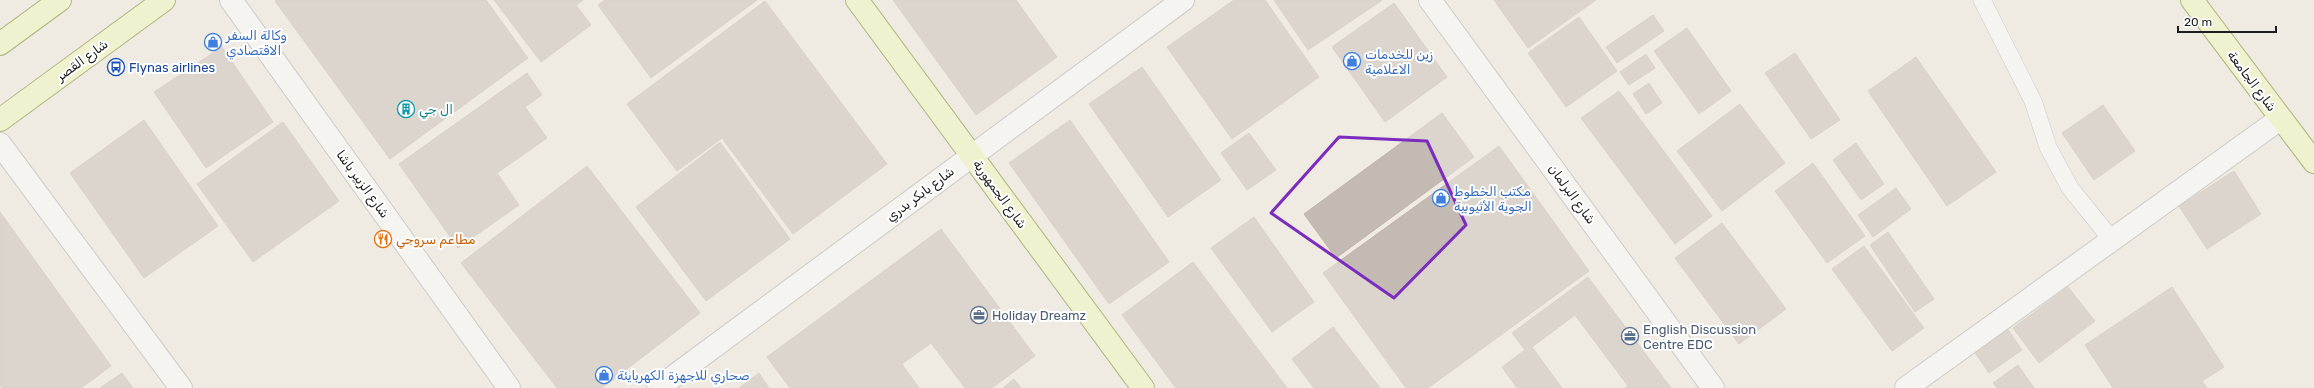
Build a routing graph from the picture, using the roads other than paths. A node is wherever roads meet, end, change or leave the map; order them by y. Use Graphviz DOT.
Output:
graph roads {
  1 [pos="60,0"];
  2 [pos="164,0"];
  3 [pos="231,0"];
  4 [pos="857,0"];
  5 [pos="1183,0"];
  6 [pos="1430,0"];
  7 [pos="1982,0"];
  8 [pos="2192,0"];
  9 [pos="0,44"];
  10 [pos="2280,119"];
  11 [pos="0,120"];
  12 [pos="0,144"];
  13 [pos="972,156"];
  14 [pos="2314,162"];
  15 [pos="2112,240"];
  16 [pos="181,388"];
  17 [pos="509,388"];
  18 [pos="658,388"];
  19 [pos="1143,388"];
  20 [pos="1713,388"];
  21 [pos="1906,388"];
  1 -- 9 [label="main road"];
  2 -- 11 [label="main road, شارع القصر"];
  3 -- 17 [label="street, شارع الزبير باشا"];
  4 -- 13 [label="main road, شارع الجمهورية"];
  5 -- 13 [label="street, شارع بابكر بدري"];
  6 -- 20 [label="street, شارع البرلمان"];
  7 -- 15 [label="lane"];
  8 -- 10 [label="main road, شارع الجامعة"];
  10 -- 14 [label="main road, شارع الجامعة"];
  10 -- 15 [label="street"];
  12 -- 16 [label="street"];
  13 -- 18 [label="street, شارع بابكر بدري"];
  13 -- 19 [label="main road, شارع الجمهورية"];
  15 -- 21 [label="street"];
}
